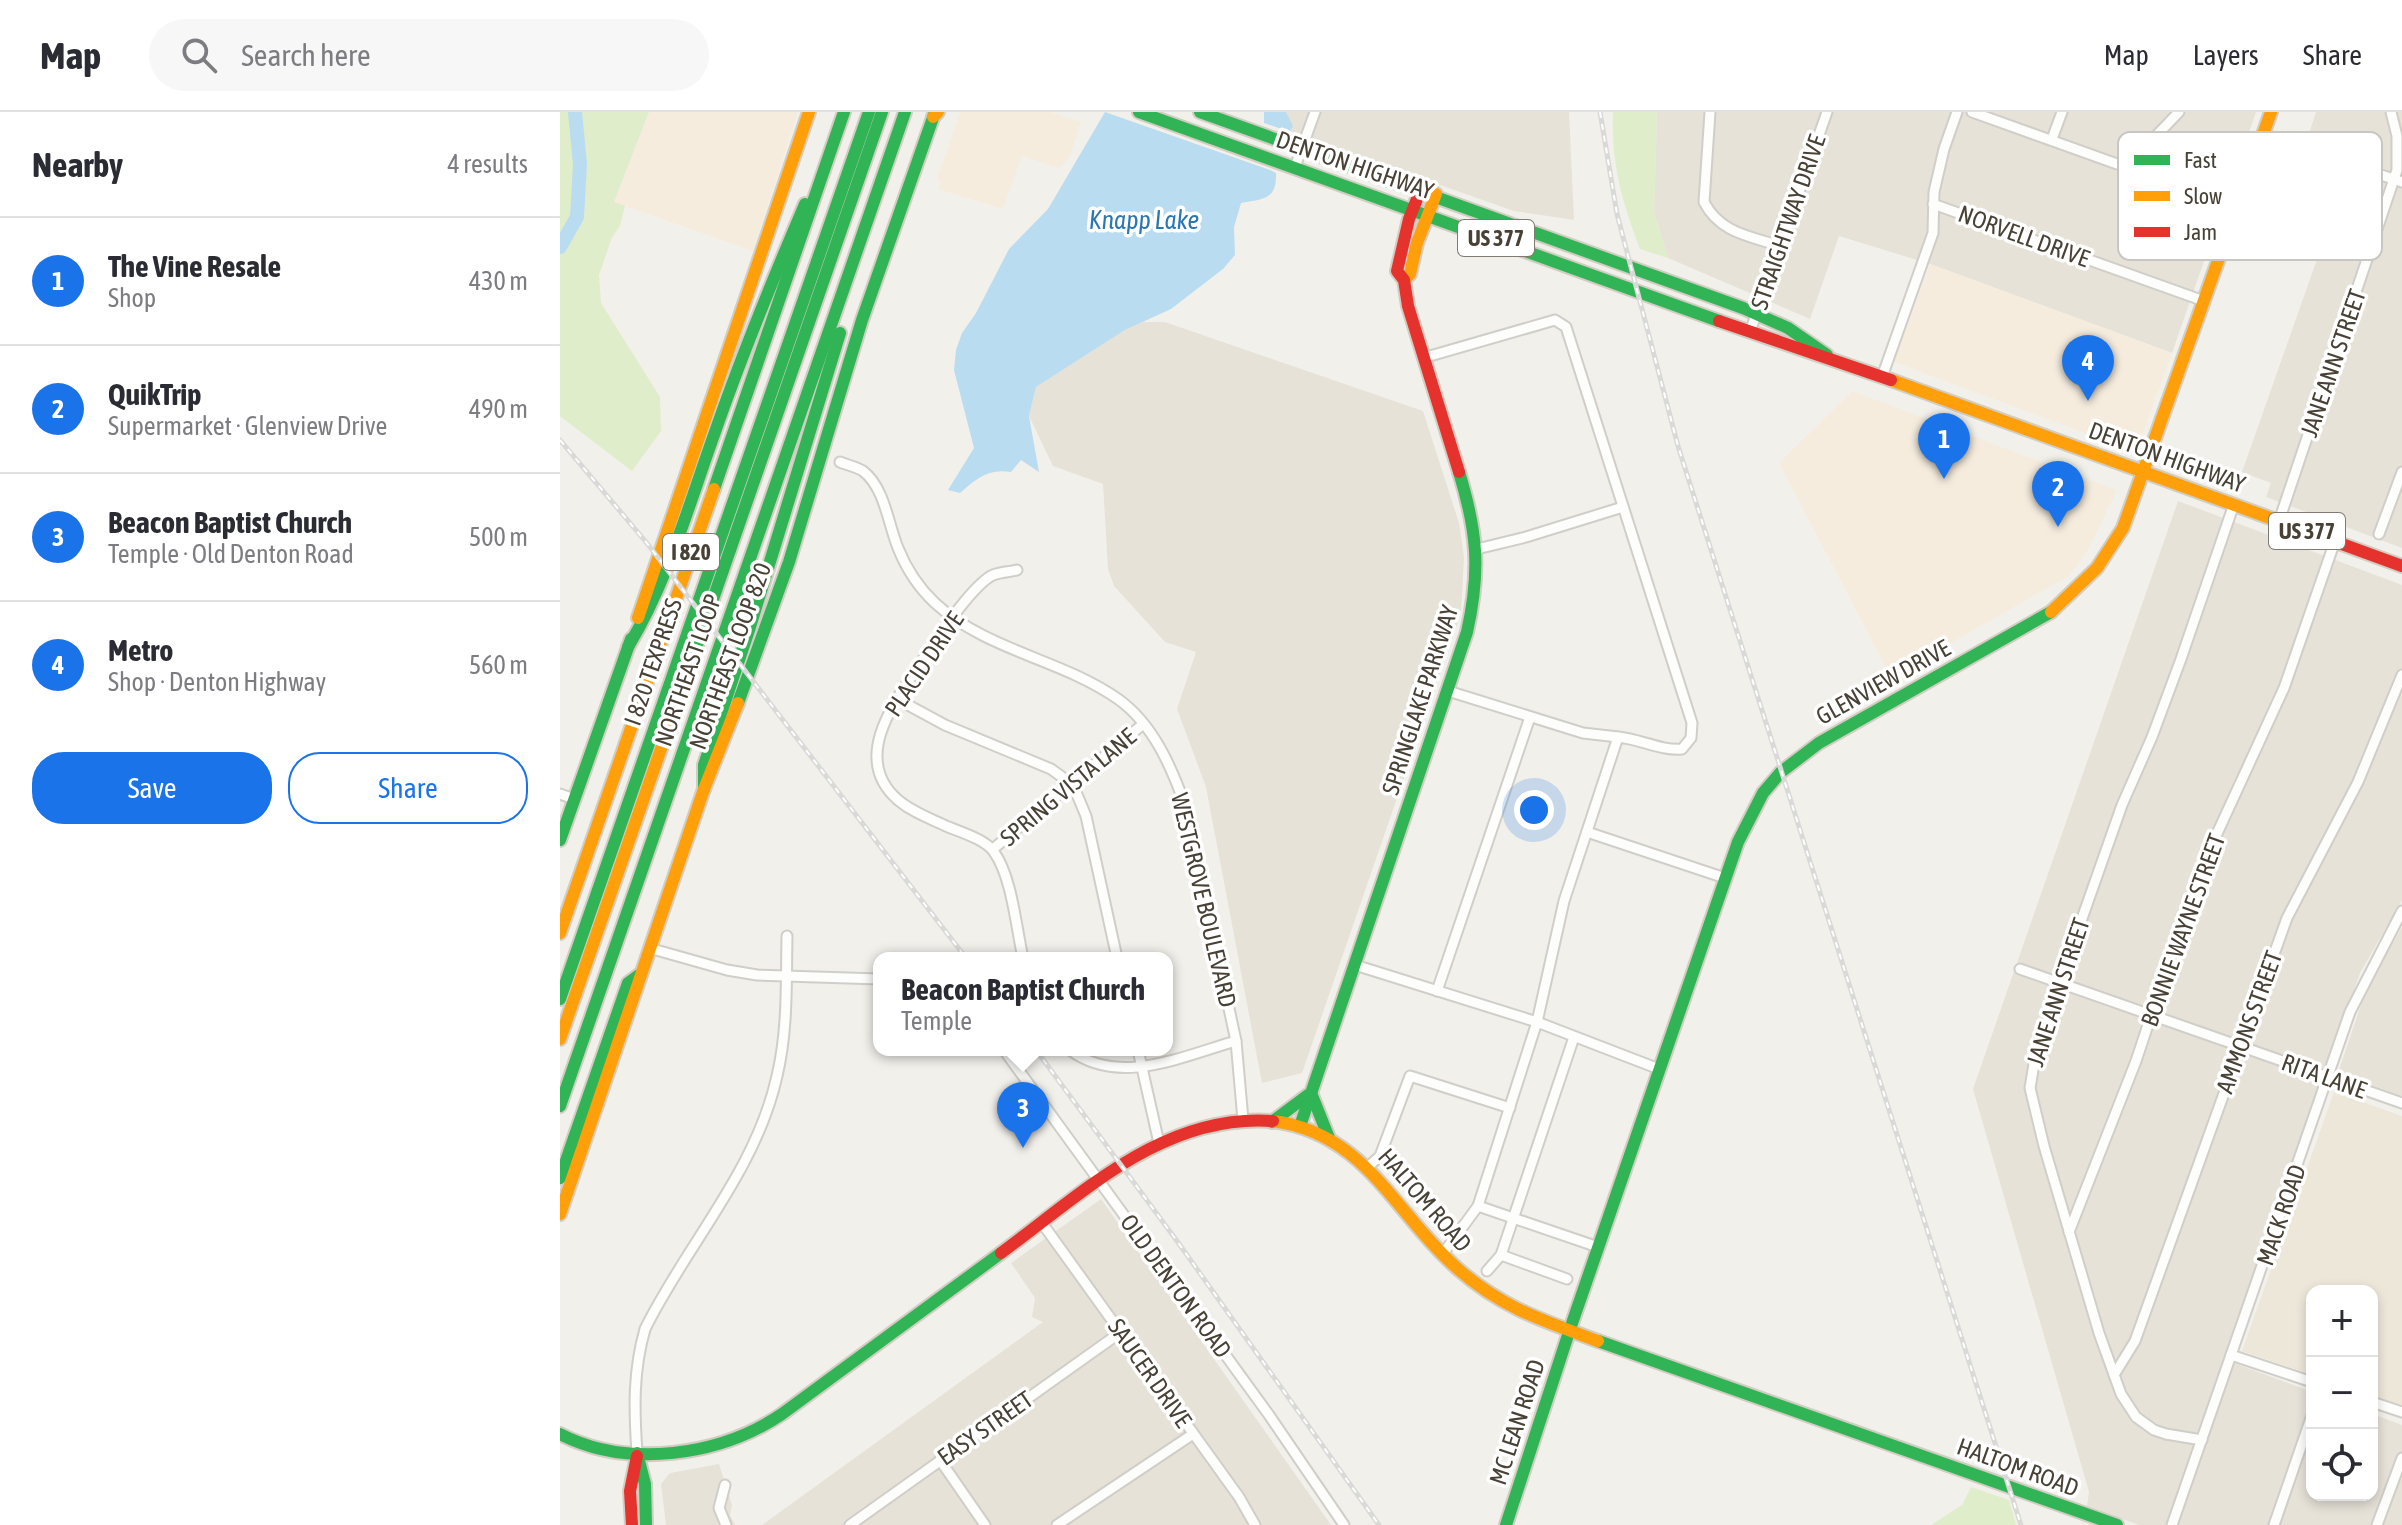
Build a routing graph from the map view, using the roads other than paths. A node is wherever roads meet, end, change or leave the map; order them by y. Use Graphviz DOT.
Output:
graph roads {
  1 [pos="809,112"];
  2 [pos="844,112"];
  3 [pos="869,112"];
  4 [pos="882,112"];
  5 [pos="905,112"];
  6 [pos="1139,112"];
  7 [pos="1200,112"];
  8 [pos="1315,112"];
  9 [pos="1710,112"];
  10 [pos="1827,112"];
  11 [pos="1957,112"];
  12 [pos="1972,112"];
  13 [pos="2062,112"];
  14 [pos="2179,112"];
  15 [pos="2271,112"];
  16 [pos="2391,112"];
  17 [pos="935,114"];
  18 [pos="2160,132"];
  19 [pos="2264,132"];
  20 [pos="2052,139"];
  21 [pos="1301,147"];
  22 [pos="2118,163"];
  23 [pos="1295,167"];
  24 [pos="824,172"];
  25 [pos="2398,181"];
  26 [pos="1421,189"];
  27 [pos="1436,194"];
  28 [pos="1933,204"];
  29 [pos="1413,208"];
  30 [pos="1428,214"];
  31 [pos="2382,227"];
  32 [pos="866,228"];
  33 [pos="1780,246"];
  34 [pos="2218,260"];
  35 [pos="2370,260"];
  36 [pos="1404,280"];
  37 [pos="2204,301"];
  38 [pos="1756,315"];
  39 [pos="1750,332"];
  40 [pos="1827,356"];
  41 [pos="1423,358"];
  42 [pos="1882,377"];
  43 [pos="840,462"];
  44 [pos="2144,472"];
  45 [pos="2402,472"];
  46 [pos="2234,504"];
  47 [pos="1623,507"];
  48 [pos="2279,521"];
  49 [pos="2379,534"];
  50 [pos="2335,541"];
  51 [pos="1477,549"];
  52 [pos="2402,566"];
  53 [pos="1017,570"];
  54 [pos="951,617"];
  55 [pos="628,647"];
  56 [pos="2402,675"];
  57 [pos="1448,691"];
  58 [pos="897,699"];
  59 [pos="1530,717"];
  60 [pos="1142,725"];
  61 [pos="1618,737"];
  62 [pos="1073,785"];
  63 [pos="704,789"];
  64 [pos="560,794"];
  65 [pos="574,799"];
  66 [pos="1587,832"];
  67 [pos="560,840"];
  68 [pos="993,849"];
  69 [pos="1725,878"];
  70 [pos="2402,911"];
  71 [pos="560,933"];
  72 [pos="787,936"];
  73 [pos="649,948"];
  74 [pos="1022,952"];
  75 [pos="1116,952"];
  76 [pos="1355,965"];
  77 [pos="2020,969"];
  78 [pos="640,975"];
  79 [pos="786,978"];
  80 [pos="873,979"];
  81 [pos="2060,981"];
  82 [pos="1437,991"];
  83 [pos="560,999"];
  84 [pos="2152,1015"];
  85 [pos="1537,1022"];
  86 [pos="1574,1037"];
  87 [pos="560,1039"];
  88 [pos="1236,1041"];
  89 [pos="2240,1045"];
  90 [pos="1008,1056"];
  91 [pos="1079,1056"];
  92 [pos="1139,1056"];
  93 [pos="1142,1067"];
  94 [pos="1659,1069"];
  95 [pos="2328,1077"];
  96 [pos="1311,1093"];
  97 [pos="2402,1103"];
  98 [pos="560,1106"];
  99 [pos="1510,1108"];
  100 [pos="1243,1120"];
  101 [pos="1272,1122"];
  102 [pos="1300,1126"];
  103 [pos="1329,1138"];
  104 [pos="1159,1143"];
  105 [pos="1369,1166"];
  106 [pos="560,1178"];
  107 [pos="1100,1181"];
  108 [pos="1478,1206"];
  109 [pos="560,1214"];
  110 [pos="1514,1218"];
  111 [pos="1042,1223"];
  112 [pos="2069,1232"];
  113 [pos="1598,1247"];
  114 [pos="1442,1255"];
  115 [pos="1501,1255"];
  116 [pos="1487,1271"];
  117 [pos="1567,1279"];
  118 [pos="1121,1332"];
  119 [pos="1569,1332"];
  120 [pos="2231,1355"];
  121 [pos="2114,1375"];
  122 [pos="2306,1380"];
  123 [pos="2378,1404"];
  124 [pos="2402,1412"];
  125 [pos="2307,1429"];
  126 [pos="1193,1434"];
  127 [pos="563,1438"];
  128 [pos="2202,1440"];
  129 [pos="637,1453"];
  130 [pos="2402,1458"];
  131 [pos="940,1460"];
  132 [pos="725,1485"];
  133 [pos="1342,1524"];
  134 [pos="632,1525"];
  135 [pos="646,1525"];
  136 [pos="726,1525"];
  137 [pos="851,1525"];
  138 [pos="985,1525"];
  139 [pos="1057,1525"];
  140 [pos="1255,1525"];
  141 [pos="1506,1525"];
  142 [pos="2117,1525"];
  143 [pos="2172,1525"];
  144 [pos="2274,1525"];
  145 [pos="2377,1525"];
  1 -- 55 [label="main road"];
  2 -- 24 [label="main road, NORTHEAST LOOP / I 820"];
  3 -- 83 [label="main road, I 820 TEXPRESS"];
  4 -- 87 [label="main road, I 820 TEXPRESS"];
  5 -- 32 [label="main road, NORTHEAST LOOP / I 820"];
  6 -- 23 [label="main road, DENTON HIGHWAY / US 377"];
  7 -- 21 [label="main road, DENTON HIGHWAY / US 377"];
  8 -- 21 [label="street"];
  9 -- 33 [label="street"];
  10 -- 33 [label="street, STRAIGHTWAY DRIVE"];
  11 -- 28 [label="street"];
  12 -- 20 [label="street"];
  13 -- 20 [label="street"];
  14 -- 18 [label="street"];
  15 -- 19 [label="main road, GLENVIEW DRIVE"];
  16 -- 25 [label="street, JANE ANN STREET"];
  17 -- 63 [label="main road, NORTHEAST LOOP 820"];
  20 -- 22 [label="street"];
  21 -- 23 [label="street"];
  21 -- 26 [label="main road, DENTON HIGHWAY / US 377"];
  23 -- 29 [label="main road, DENTON HIGHWAY / US 377"];
  24 -- 55 [label="main road"];
  24 -- 71 [label="main road, NORTHEAST LOOP / I 820"];
  25 -- 31 [label="street, JANE ANN STREET"];
  26 -- 27 [label="main road, DENTON HIGHWAY / US 377"];
  26 -- 29 [label="main road, SPRINGLAKE PARKWAY"];
  27 -- 30 [label="main road"];
  27 -- 38 [label="main road, DENTON HIGHWAY / US 377"];
  28 -- 37 [label="street, NORVELL DRIVE"];
  28 -- 42 [label="street"];
  29 -- 30 [label="main road, DENTON HIGHWAY / US 377"];
  29 -- 36 [label="main road, SPRINGLAKE PARKWAY"];
  30 -- 36 [label="main road"];
  30 -- 39 [label="main road, DENTON HIGHWAY / US 377"];
  32 -- 63 [label="main road"];
  32 -- 98 [label="main road, NORTHEAST LOOP / I 820"];
  33 -- 38 [label="street, STRAIGHTWAY DRIVE"];
  34 -- 37 [label="main road, GLENVIEW DRIVE"];
  35 -- 48 [label="street, JANE ANN STREET"];
  36 -- 41 [label="main road, SPRINGLAKE PARKWAY"];
  37 -- 44 [label="main road, GLENVIEW DRIVE"];
  38 -- 39 [label="street, STRAIGHTWAY DRIVE"];
  38 -- 40 [label="main road, DENTON HIGHWAY / US 377"];
  39 -- 40 [label="main road, DENTON HIGHWAY / US 377"];
  40 -- 42 [label="main road, DENTON HIGHWAY / US 377"];
  41 -- 47 [label="street"];
  41 -- 51 [label="main road, SPRINGLAKE PARKWAY"];
  42 -- 44 [label="main road, DENTON HIGHWAY / US 377"];
  43 -- 54 [label="street, WESTGROVE BOULEVARD"];
  44 -- 46 [label="main road, DENTON HIGHWAY / US 377"];
  44 -- 69 [label="main road, GLENVIEW DRIVE"];
  45 -- 49 [label="street"];
  46 -- 48 [label="main road, DENTON HIGHWAY / US 377"];
  46 -- 81 [label="street, JANE ANN STREET"];
  47 -- 51 [label="street"];
  47 -- 61 [label="street"];
  48 -- 50 [label="main road, DENTON HIGHWAY / US 377"];
  50 -- 52 [label="main road, DENTON HIGHWAY / US 377"];
  50 -- 84 [label="street, BONNIE WAYNE STREET"];
  51 -- 57 [label="main road, SPRINGLAKE PARKWAY"];
  53 -- 54 [label="street, PLACID DRIVE"];
  54 -- 58 [label="street, PLACID DRIVE"];
  54 -- 60 [label="street, WESTGROVE BOULEVARD"];
  55 -- 65 [label="main road"];
  56 -- 89 [label="street, AMMONS STREET"];
  57 -- 59 [label="street"];
  57 -- 76 [label="main road, SPRINGLAKE PARKWAY"];
  58 -- 62 [label="street"];
  58 -- 68 [label="street, PLACID DRIVE"];
  59 -- 61 [label="street"];
  59 -- 82 [label="street"];
  60 -- 62 [label="street, SPRING VISTA LANE"];
  60 -- 88 [label="street, WESTGROVE BOULEVARD"];
  61 -- 66 [label="street"];
  62 -- 68 [label="street, SPRING VISTA LANE"];
  62 -- 75 [label="street"];
  63 -- 73 [label="main road, NORTHEAST LOOP 820"];
  64 -- 65 [label="street"];
  65 -- 67 [label="main road"];
  66 -- 69 [label="street"];
  66 -- 85 [label="street"];
  68 -- 74 [label="street"];
  69 -- 94 [label="main road, GLENVIEW DRIVE"];
  70 -- 95 [label="street, MACK ROAD"];
  72 -- 79 [label="street"];
  73 -- 78 [label="main road, NORTHEAST LOOP 820"];
  73 -- 79 [label="street"];
  76 -- 82 [label="street"];
  76 -- 96 [label="main road, SPRINGLAKE PARKWAY"];
  77 -- 81 [label="street, RITA LANE"];
  78 -- 106 [label="main road"];
  78 -- 109 [label="main road, NORTHEAST LOOP 820"];
  79 -- 80 [label="street"];
  79 -- 129 [label="street"];
  81 -- 84 [label="street, RITA LANE"];
  81 -- 112 [label="street, JANE ANN STREET"];
  82 -- 85 [label="street"];
  84 -- 89 [label="street, RITA LANE"];
  84 -- 112 [label="street, BONNIE WAYNE STREET"];
  85 -- 86 [label="street"];
  85 -- 99 [label="street"];
  86 -- 94 [label="street"];
  86 -- 110 [label="street"];
  88 -- 93 [label="street"];
  88 -- 100 [label="street, WESTGROVE BOULEVARD"];
  89 -- 95 [label="street, RITA LANE"];
  89 -- 121 [label="street, AMMONS STREET"];
  90 -- 107 [label="street, OLD DENTON ROAD"];
  91 -- 93 [label="street"];
  92 -- 93 [label="street"];
  93 -- 104 [label="street"];
  94 -- 113 [label="main road, GLENVIEW DRIVE"];
  95 -- 97 [label="street, RITA LANE"];
  95 -- 120 [label="street, MACK ROAD"];
  96 -- 101 [label="main road"];
  96 -- 102 [label="main road, SPRINGLAKE PARKWAY"];
  96 -- 103 [label="main road"];
  99 -- 105 [label="street"];
  99 -- 108 [label="street"];
  100 -- 101 [label="main road, HALTOM ROAD"];
  100 -- 104 [label="main road, HALTOM ROAD"];
  101 -- 102 [label="main road, HALTOM ROAD"];
  102 -- 103 [label="main road, HALTOM ROAD"];
  103 -- 105 [label="main road, HALTOM ROAD"];
  104 -- 107 [label="main road, HALTOM ROAD"];
  105 -- 114 [label="main road, HALTOM ROAD"];
  107 -- 111 [label="main road, HALTOM ROAD"];
  107 -- 133 [label="street, OLD DENTON ROAD"];
  108 -- 110 [label="street"];
  108 -- 114 [label="street"];
  110 -- 113 [label="street"];
  110 -- 115 [label="street"];
  111 -- 118 [label="street, SAUCER DRIVE"];
  111 -- 129 [label="main road, HALTOM ROAD"];
  112 -- 121 [label="street, JANE ANN STREET"];
  113 -- 119 [label="main road, GLENVIEW DRIVE"];
  114 -- 119 [label="main road, HALTOM ROAD"];
  115 -- 116 [label="street"];
  115 -- 117 [label="street"];
  118 -- 126 [label="street, SAUCER DRIVE"];
  118 -- 131 [label="street, EASY STREET"];
  119 -- 141 [label="main road, MC LEAN ROAD"];
  119 -- 142 [label="main road, HALTOM ROAD"];
  120 -- 122 [label="street"];
  120 -- 128 [label="street, MACK ROAD"];
  121 -- 128 [label="street, JANE ANN STREET"];
  123 -- 124 [label="street"];
  125 -- 144 [label="street"];
  126 -- 139 [label="street"];
  126 -- 140 [label="street, SAUCER DRIVE"];
  127 -- 129 [label="main road, HALTOM ROAD"];
  128 -- 143 [label="street, MACK ROAD"];
  129 -- 134 [label="main road"];
  129 -- 135 [label="main road"];
  130 -- 145 [label="street"];
  131 -- 137 [label="street, EASY STREET"];
  131 -- 138 [label="street"];
  132 -- 136 [label="street"];
}
